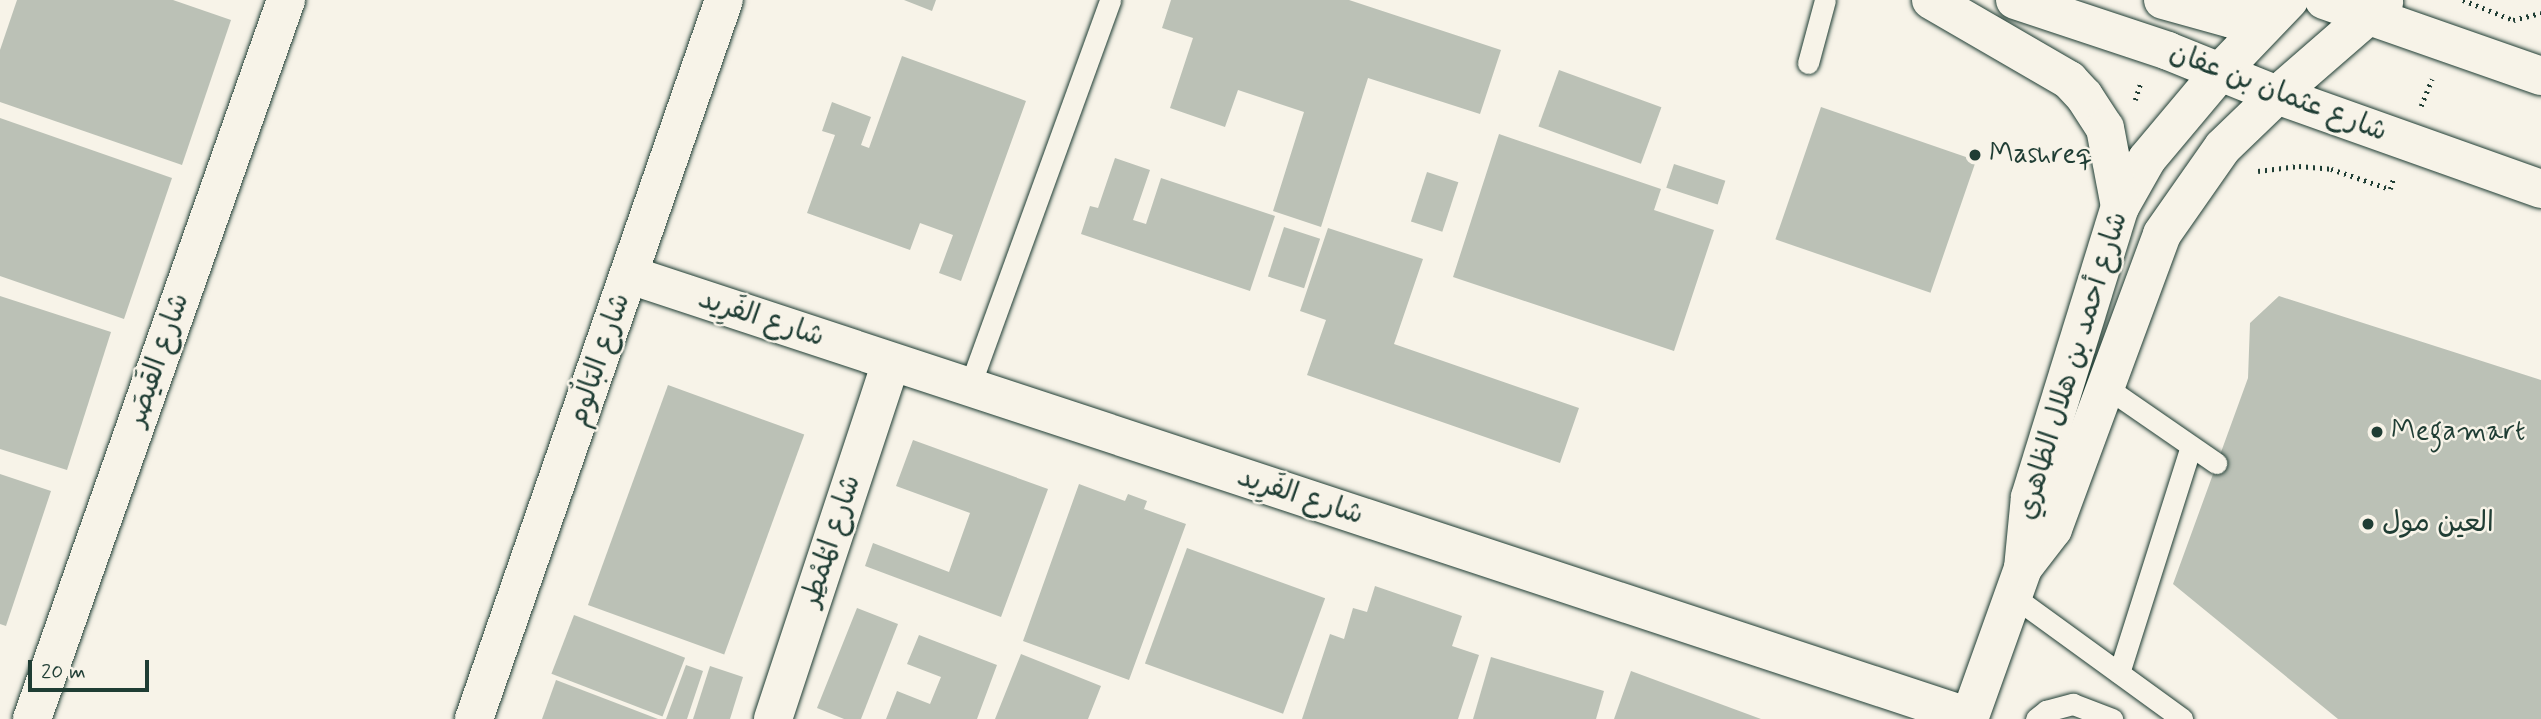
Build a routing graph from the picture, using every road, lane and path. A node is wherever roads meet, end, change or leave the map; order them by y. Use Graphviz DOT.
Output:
graph roads {
  1 [pos="286,0"];
  2 [pos="724,0"];
  3 [pos="1110,0"];
  4 [pos="1825,0"];
  5 [pos="1931,0"];
  6 [pos="2015,0"];
  7 [pos="2163,0"];
  8 [pos="2253,0"];
  9 [pos="2289,0"];
  10 [pos="2324,0"];
  11 [pos="2463,0"];
  12 [pos="2376,9"];
  13 [pos="2541,13"];
  14 [pos="1808,63"];
  15 [pos="2220,72"];
  16 [pos="2541,76"];
  17 [pos="2277,95"];
  18 [pos="2541,189"];
  19 [pos="2120,207"];
  20 [pos="629,275"];
  21 [pos="891,362"];
  22 [pos="2106,387"];
  23 [pos="969,388"];
  24 [pos="2190,449"];
  25 [pos="2216,463"];
  26 [pos="2018,582"];
  27 [pos="2119,673"];
  28 [pos="1970,718"];
  29 [pos="32,719"];
  30 [pos="474,719"];
  31 [pos="773,719"];
  32 [pos="2036,719"];
  33 [pos="2112,719"];
  34 [pos="2182,719"];
  1 -- 29 [label="street, شارع القَيصَر"];
  2 -- 20 [label="street, شارع البَالُوم"];
  3 -- 23 [label="lane"];
  4 -- 14 [label="lane"];
  5 -- 19 [label="street"];
  6 -- 15 [label="street, شارع عثمان بن عفان"];
  7 -- 8 [label="street"];
  9 -- 15 [label="street, شارع أحمد بن هلال الظاهري"];
  10 -- 12 [label="street"];
  11 -- 13 [label="path"];
  12 -- 16 [label="street"];
  12 -- 17 [label="street, شارع أحمد بن هلال الظاهري"];
  15 -- 17 [label="street, شارع عثمان بن عفان"];
  15 -- 19 [label="street, شارع أحمد بن هلال الظاهري"];
  17 -- 18 [label="street, شارع عثمان بن عفان"];
  17 -- 22 [label="street, شارع أحمد بن هلال الظاهري"];
  19 -- 26 [label="street, شارع أحمد بن هلال الظاهري"];
  20 -- 21 [label="street, شارع الفَرِيد"];
  20 -- 30 [label="street, شارع البَالُوم"];
  21 -- 23 [label="street, شارع الفَرِيد"];
  21 -- 31 [label="street, شارع المُمْطِر"];
  22 -- 24 [label="lane"];
  22 -- 26 [label="street, شارع أحمد بن هلال الظاهري"];
  23 -- 28 [label="street, شارع الفَرِيد"];
  24 -- 25 [label="lane"];
  24 -- 27 [label="lane"];
  26 -- 27 [label="lane"];
  26 -- 28 [label="street, شارع أحمد بن هلال الظاهري"];
  27 -- 34 [label="lane"];
  32 -- 33 [label="lane"];
}
